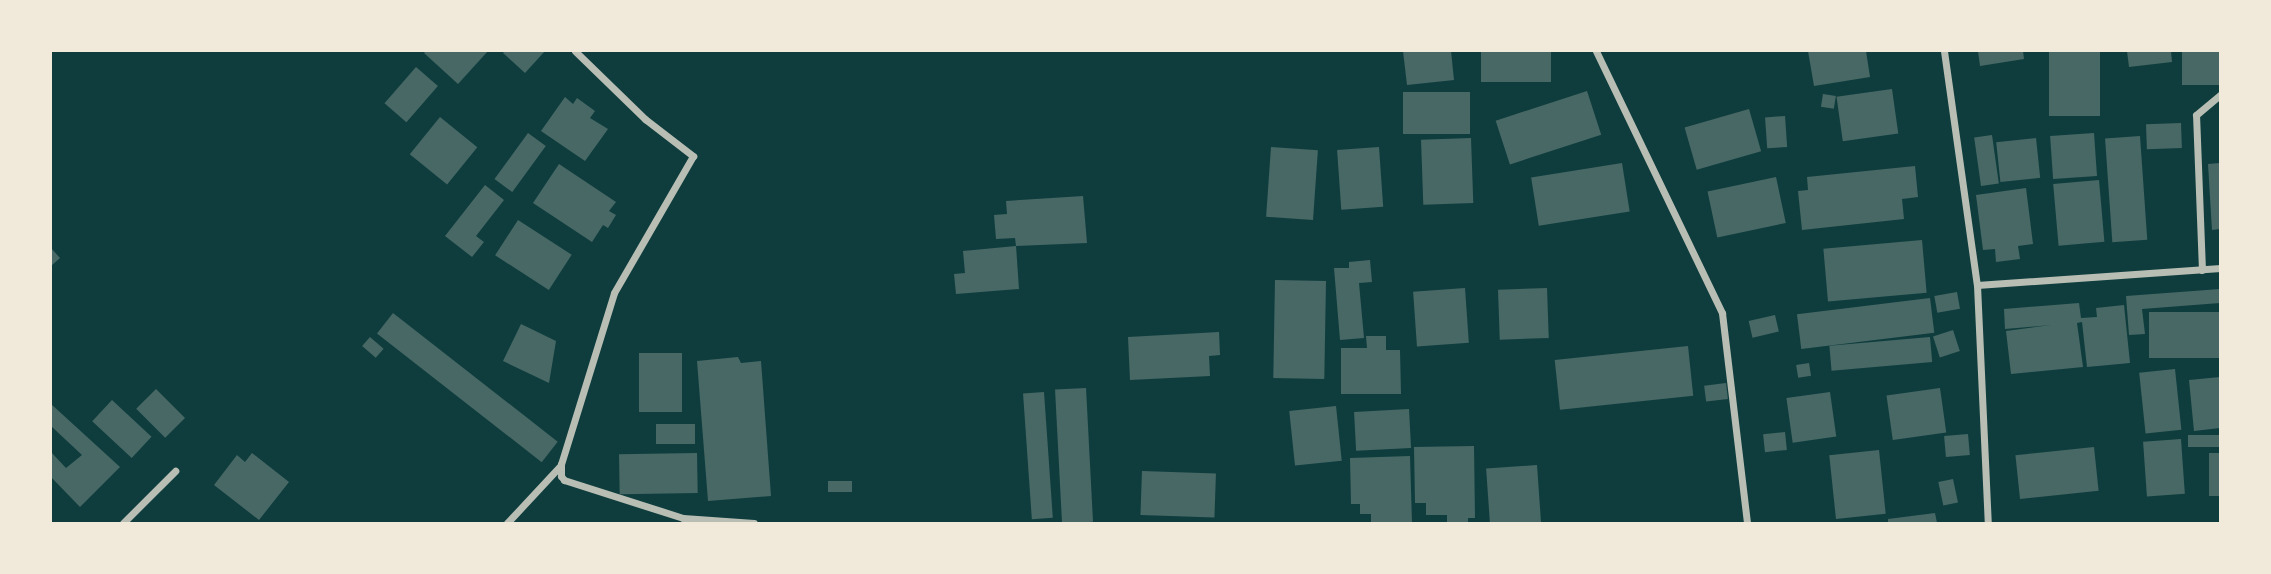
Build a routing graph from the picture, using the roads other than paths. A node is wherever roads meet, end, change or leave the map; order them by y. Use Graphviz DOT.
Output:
graph roads {
  1 [pos="575,51"];
  2 [pos="1596,51"];
  3 [pos="1944,51"];
  4 [pos="2220,95"];
  5 [pos="2220,268"];
  6 [pos="2202,270"];
  7 [pos="1978,285"];
  8 [pos="561,464"];
  9 [pos="175,471"];
  10 [pos="123,523"];
  11 [pos="507,523"];
  12 [pos="754,523"];
  13 [pos="1747,523"];
  14 [pos="1988,523"];
  1 -- 8 [label="street"];
  2 -- 13 [label="street"];
  3 -- 7 [label="street"];
  4 -- 6 [label="street"];
  5 -- 6 [label="street"];
  6 -- 7 [label="street"];
  7 -- 14 [label="street"];
  8 -- 11 [label="street"];
  8 -- 12 [label="street"];
  9 -- 10 [label="street"];
}
